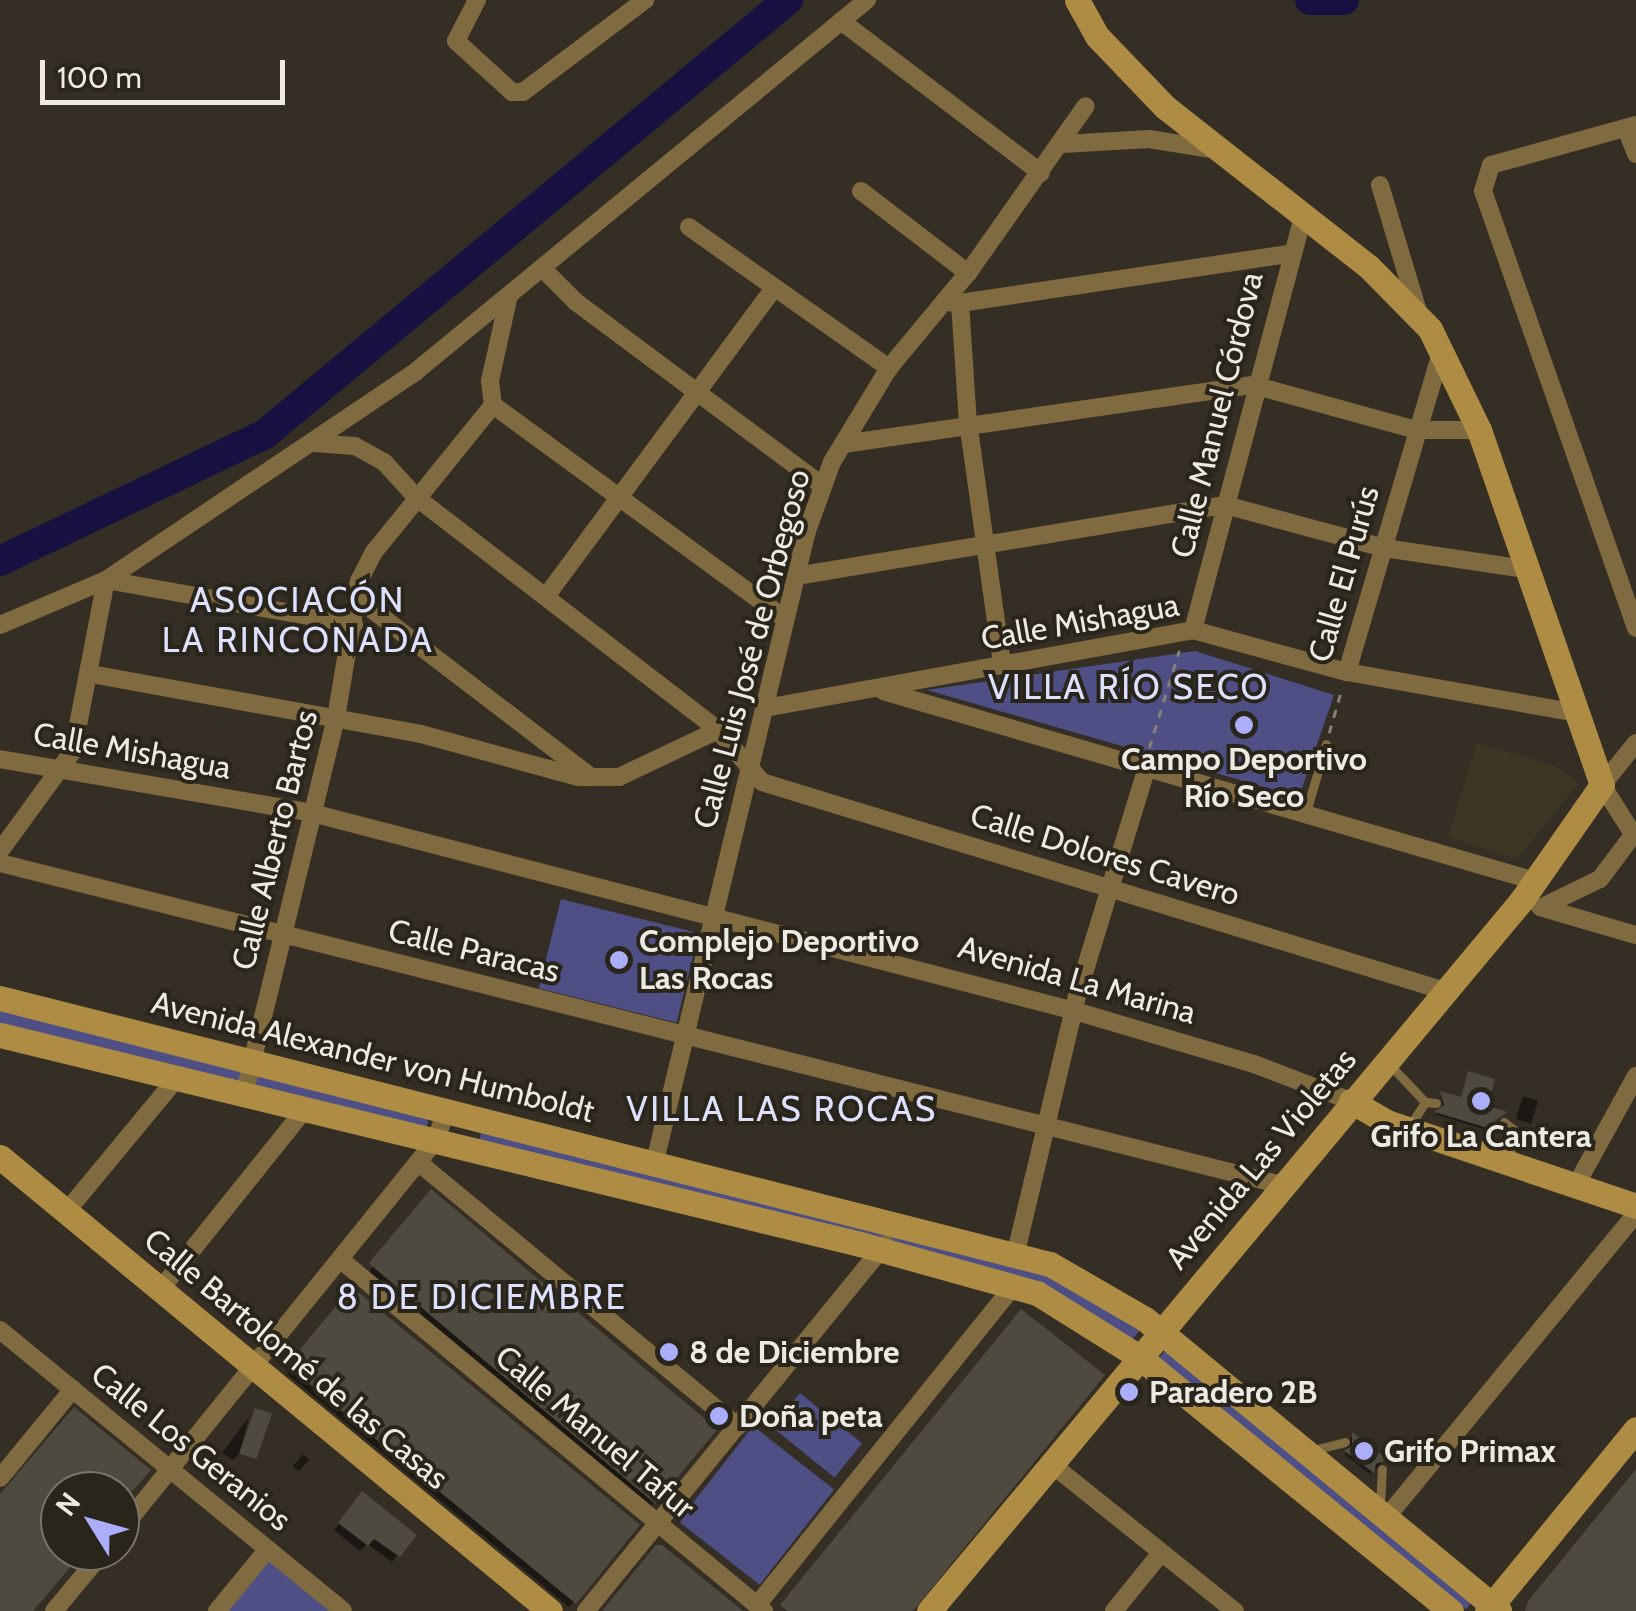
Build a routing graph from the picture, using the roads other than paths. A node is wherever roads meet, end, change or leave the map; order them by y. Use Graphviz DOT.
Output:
graph roads {
  1 [pos="477,0"];
  2 [pos="645,0"];
  3 [pos="867,0"];
  4 [pos="1077,0"];
  5 [pos="841,21"];
  6 [pos="1086,106"];
  7 [pos="1631,126"];
  8 [pos="1063,144"];
  9 [pos="1220,150"];
  10 [pos="1636,154"];
  11 [pos="1041,173"];
  12 [pos="1380,184"];
  13 [pos="860,191"];
  14 [pos="1303,216"];
  15 [pos="689,226"];
  16 [pos="1289,254"];
  17 [pos="542,268"];
  18 [pos="968,272"];
  19 [pos="774,288"];
  20 [pos="509,295"];
  21 [pos="952,303"];
  22 [pos="1418,312"];
  23 [pos="1442,350"];
  24 [pos="889,368"];
  25 [pos="1253,385"];
  26 [pos="695,394"];
  27 [pos="493,405"];
  28 [pos="968,422"];
  29 [pos="1416,430"];
  30 [pos="1478,430"];
  31 [pos="314,442"];
  32 [pos="843,444"];
  33 [pos="822,486"];
  34 [pos="620,496"];
  35 [pos="417,498"];
  36 [pos="1225,505"];
  37 [pos="984,544"];
  38 [pos="1384,548"];
  39 [pos="1531,570"];
  40 [pos="796,576"];
  41 [pos="106,580"];
  42 [pos="547,596"];
  43 [pos="357,598"];
  44 [pos="785,619"];
  45 [pos="354,624"];
  46 [pos="0,625"];
  47 [pos="1636,628"];
  48 [pos="1193,630"];
  49 [pos="1002,664"];
  50 [pos="1346,672"];
  51 [pos="91,674"];
  52 [pos="880,690"];
  53 [pos="765,708"];
  54 [pos="1578,713"];
  55 [pos="336,718"];
  56 [pos="718,730"];
  57 [pos="1326,744"];
  58 [pos="1636,744"];
  59 [pos="0,759"];
  60 [pos="64,769"];
  61 [pos="1146,770"];
  62 [pos="749,774"];
  63 [pos="591,777"];
  64 [pos="1602,786"];
  65 [pos="312,813"];
  66 [pos="1305,815"];
  67 [pos="1634,832"];
  68 [pos="0,851"];
  69 [pos="0,863"];
  70 [pos="1110,887"];
  71 [pos="1533,897"];
  72 [pos="715,916"];
  73 [pos="282,934"];
  74 [pos="1636,935"];
  75 [pos="1445,991"];
  76 [pos="0,998"];
  77 [pos="1075,1010"];
  78 [pos="0,1035"];
  79 [pos="686,1035"];
  80 [pos="252,1060"];
  81 [pos="1386,1060"];
  82 [pos="177,1078"];
  83 [pos="1635,1082"];
  84 [pos="244,1094"];
  85 [pos="1352,1101"];
  86 [pos="1425,1102"];
  87 [pos="1436,1103"];
  88 [pos="305,1109"];
  89 [pos="447,1109"];
  90 [pos="1504,1122"];
  91 [pos="1048,1126"];
  92 [pos="1408,1129"];
  93 [pos="435,1141"];
  94 [pos="0,1157"];
  95 [pos="655,1160"];
  96 [pos="418,1162"];
  97 [pos="1510,1164"];
  98 [pos="1282,1185"];
  99 [pos="1575,1186"];
  100 [pos="1636,1210"];
  101 [pos="66,1212"];
  102 [pos="891,1220"];
  103 [pos="884,1251"];
  104 [pos="1016,1252"];
  105 [pos="341,1260"];
  106 [pos="1014,1285"];
  107 [pos="160,1290"];
  108 [pos="0,1330"];
  109 [pos="1159,1331"];
  110 [pos="1138,1356"];
  111 [pos="254,1367"];
  112 [pos="73,1389"];
  113 [pos="738,1427"];
  114 [pos="1636,1430"];
  115 [pos="1344,1442"];
  116 [pos="1306,1451"];
  117 [pos="1050,1463"];
  118 [pos="170,1469"];
  119 [pos="1382,1469"];
  120 [pos="0,1478"];
  121 [pos="140,1506"];
  122 [pos="1383,1515"];
  123 [pos="658,1524"];
  124 [pos="268,1549"];
  125 [pos="1162,1552"];
  126 [pos="87,1571"];
  127 [pos="760,1608"];
  128 [pos="1492,1609"];
  129 [pos="54,1611"];
  130 [pos="217,1611"];
  131 [pos="343,1611"];
  132 [pos="550,1611"];
  133 [pos="586,1611"];
  134 [pos="928,1611"];
  135 [pos="1114,1611"];
  136 [pos="1235,1611"];
  137 [pos="1451,1611"];
  1 -- 2 [label="street"];
  3 -- 5 [label="street"];
  4 -- 9 [label="street"];
  5 -- 11 [label="street"];
  5 -- 17 [label="street"];
  6 -- 8 [label="street, Calle Luis José de Orbegoso"];
  7 -- 10 [label="street"];
  7 -- 47 [label="street"];
  8 -- 9 [label="street"];
  8 -- 11 [label="street, Calle Luis José de Orbegoso"];
  9 -- 14 [label="street"];
  11 -- 18 [label="street, Calle Luis José de Orbegoso"];
  12 -- 22 [label="street"];
  13 -- 18 [label="street"];
  14 -- 16 [label="street, Calle Manuel Córdova"];
  14 -- 22 [label="street"];
  15 -- 19 [label="street"];
  16 -- 21 [label="street"];
  16 -- 25 [label="street, Calle Manuel Córdova"];
  17 -- 20 [label="street"];
  17 -- 26 [label="street"];
  18 -- 21 [label="street, Calle Luis José de Orbegoso"];
  19 -- 24 [label="street"];
  19 -- 26 [label="street"];
  20 -- 27 [label="street"];
  20 -- 31 [label="street"];
  21 -- 24 [label="street, Calle Luis José de Orbegoso"];
  21 -- 28 [label="street"];
  22 -- 23 [label="street"];
  23 -- 29 [label="street, Calle El Purús"];
  23 -- 30 [label="street"];
  24 -- 32 [label="street, Calle Luis José de Orbegoso"];
  25 -- 28 [label="street"];
  25 -- 29 [label="street"];
  25 -- 36 [label="street, Calle Manuel Córdova"];
  26 -- 33 [label="street"];
  26 -- 34 [label="street"];
  27 -- 34 [label="street"];
  27 -- 35 [label="street, Calle Alberto Bartos"];
  28 -- 32 [label="street"];
  28 -- 37 [label="street"];
  29 -- 30 [label="street"];
  29 -- 38 [label="street, Calle El Purús"];
  30 -- 39 [label="street"];
  31 -- 35 [label="street"];
  31 -- 41 [label="street"];
  32 -- 33 [label="street, Calle Luis José de Orbegoso"];
  33 -- 40 [label="street, Calle Luis José de Orbegoso"];
  34 -- 42 [label="street"];
  34 -- 44 [label="street"];
  35 -- 42 [label="street"];
  35 -- 43 [label="street, Calle Alberto Bartos"];
  36 -- 37 [label="street"];
  36 -- 38 [label="street"];
  36 -- 48 [label="street, Calle Manuel Córdova"];
  37 -- 40 [label="street"];
  37 -- 49 [label="street"];
  38 -- 39 [label="street"];
  38 -- 50 [label="street, Calle El Purús"];
  39 -- 54 [label="street"];
  40 -- 44 [label="street, Calle Luis José de Orbegoso"];
  41 -- 45 [label="street"];
  41 -- 46 [label="street"];
  41 -- 51 [label="street"];
  42 -- 56 [label="street"];
  43 -- 45 [label="street, Calle Alberto Bartos"];
  43 -- 63 [label="street"];
  44 -- 53 [label="street, Calle Luis José de Orbegoso"];
  45 -- 55 [label="street, Calle Alberto Bartos"];
  48 -- 49 [label="street, Calle Mishagua"];
  48 -- 50 [label="street, Calle Mishagua"];
  49 -- 52 [label="street, Calle Mishagua"];
  50 -- 54 [label="street, Calle Mishagua"];
  51 -- 55 [label="street"];
  51 -- 60 [label="street"];
  52 -- 53 [label="street, Calle Mishagua"];
  52 -- 61 [label="street"];
  53 -- 62 [label="street, Calle Luis José de Orbegoso"];
  54 -- 64 [label="street"];
  55 -- 63 [label="street"];
  55 -- 65 [label="street, Calle Alberto Bartos"];
  56 -- 62 [label="street"];
  56 -- 63 [label="street"];
  57 -- 66 [label="lane"];
  58 -- 64 [label="street, Avenida Las Violetas"];
  59 -- 60 [label="street, Calle Mishagua"];
  60 -- 65 [label="street, Calle Mishagua"];
  60 -- 68 [label="street"];
  61 -- 66 [label="street"];
  61 -- 70 [label="street"];
  62 -- 70 [label="street, Calle Dolores Cavero"];
  62 -- 72 [label="street, Calle Luis José de Orbegoso"];
  64 -- 67 [label="street"];
  64 -- 71 [label="street, Avenida Las Violetas"];
  65 -- 72 [label="street, Avenida La Marina"];
  65 -- 73 [label="street, Calle Alberto Bartos"];
  66 -- 71 [label="street"];
  67 -- 71 [label="street"];
  69 -- 73 [label="street, Calle Paracas"];
  70 -- 75 [label="street, Calle Dolores Cavero"];
  70 -- 77 [label="street"];
  71 -- 74 [label="street"];
  71 -- 75 [label="street, Avenida Las Violetas"];
  72 -- 77 [label="street, Avenida La Marina"];
  72 -- 79 [label="street, Calle Luis José de Orbegoso"];
  73 -- 79 [label="street, Calle Paracas"];
  73 -- 80 [label="street, Calle Alberto Bartos"];
  75 -- 81 [label="street, Avenida Las Violetas"];
  76 -- 80 [label="street, Avenida Alexander von Humboldt"];
  77 -- 85 [label="street, Avenida La Marina"];
  77 -- 91 [label="street"];
  78 -- 82 [label="street, Avenida Alexander von Humboldt"];
  79 -- 91 [label="street, Calle Paracas"];
  79 -- 95 [label="street, Calle Luis José de Orbegoso"];
  80 -- 84 [label="street, Calle Alberto Bartos"];
  80 -- 89 [label="street, Avenida Alexander von Humboldt"];
  81 -- 85 [label="street, Avenida Las Violetas"];
  81 -- 86 [label="lane"];
  82 -- 84 [label="street, Avenida Alexander von Humboldt"];
  82 -- 101 [label="street"];
  83 -- 99 [label="street"];
  84 -- 88 [label="street, Avenida Alexander von Humboldt"];
  85 -- 92 [label="street, Avenida La Marina"];
  85 -- 98 [label="street, Avenida Las Violetas"];
  86 -- 87 [label="lane"];
  86 -- 92 [label="lane"];
  88 -- 93 [label="street, Avenida Alexander von Humboldt"];
  88 -- 107 [label="street"];
  89 -- 93 [label="street"];
  89 -- 95 [label="street, Avenida Alexander von Humboldt"];
  90 -- 97 [label="lane"];
  91 -- 98 [label="street, Calle Paracas"];
  91 -- 104 [label="street"];
  92 -- 97 [label="street, Avenida La Marina"];
  93 -- 96 [label="street"];
  93 -- 103 [label="street, Avenida Alexander von Humboldt"];
  94 -- 101 [label="street, Calle Bartolomé de las Casas"];
  95 -- 102 [label="street, Avenida Alexander von Humboldt"];
  96 -- 105 [label="street"];
  96 -- 113 [label="street"];
  97 -- 99 [label="street, Avenida La Marina"];
  98 -- 109 [label="street, Avenida Las Violetas"];
  99 -- 100 [label="street, Avenida La Marina"];
  100 -- 122 [label="street"];
  101 -- 107 [label="street, Calle Bartolomé de las Casas"];
  102 -- 103 [label="street"];
  102 -- 104 [label="street, Avenida Alexander von Humboldt"];
  103 -- 106 [label="street, Avenida Alexander von Humboldt"];
  103 -- 113 [label="street"];
  104 -- 109 [label="street, Avenida Alexander von Humboldt"];
  105 -- 111 [label="street"];
  105 -- 123 [label="street, Calle Manuel Tafur"];
  106 -- 110 [label="street, Avenida Alexander von Humboldt"];
  106 -- 127 [label="street"];
  107 -- 111 [label="street, Calle Bartolomé de las Casas"];
  108 -- 112 [label="street, Calle Los Geranios"];
  109 -- 110 [label="street, Avenida Las Violetas"];
  109 -- 116 [label="street, Avenida Alexander von Humboldt"];
  110 -- 117 [label="street, Avenida Las Violetas"];
  110 -- 137 [label="street, Avenida Alexander von Humboldt"];
  111 -- 118 [label="street"];
  111 -- 132 [label="street, Calle Bartolomé de las Casas"];
  112 -- 118 [label="street, Calle Los Geranios"];
  112 -- 120 [label="street"];
  113 -- 123 [label="street"];
  114 -- 128 [label="street"];
  115 -- 116 [label="lane"];
  116 -- 122 [label="street, Avenida Alexander von Humboldt"];
  117 -- 125 [label="street"];
  117 -- 134 [label="street, Avenida Las Violetas"];
  118 -- 121 [label="street"];
  118 -- 124 [label="street, Calle Los Geranios"];
  119 -- 122 [label="lane"];
  122 -- 128 [label="street, Avenida Alexander von Humboldt"];
  123 -- 127 [label="street, Calle Manuel Tafur"];
  123 -- 133 [label="street"];
  124 -- 130 [label="street"];
  124 -- 131 [label="street, Calle Los Geranios"];
  125 -- 135 [label="street"];
  125 -- 136 [label="street"];
  126 -- 129 [label="street"];
}
